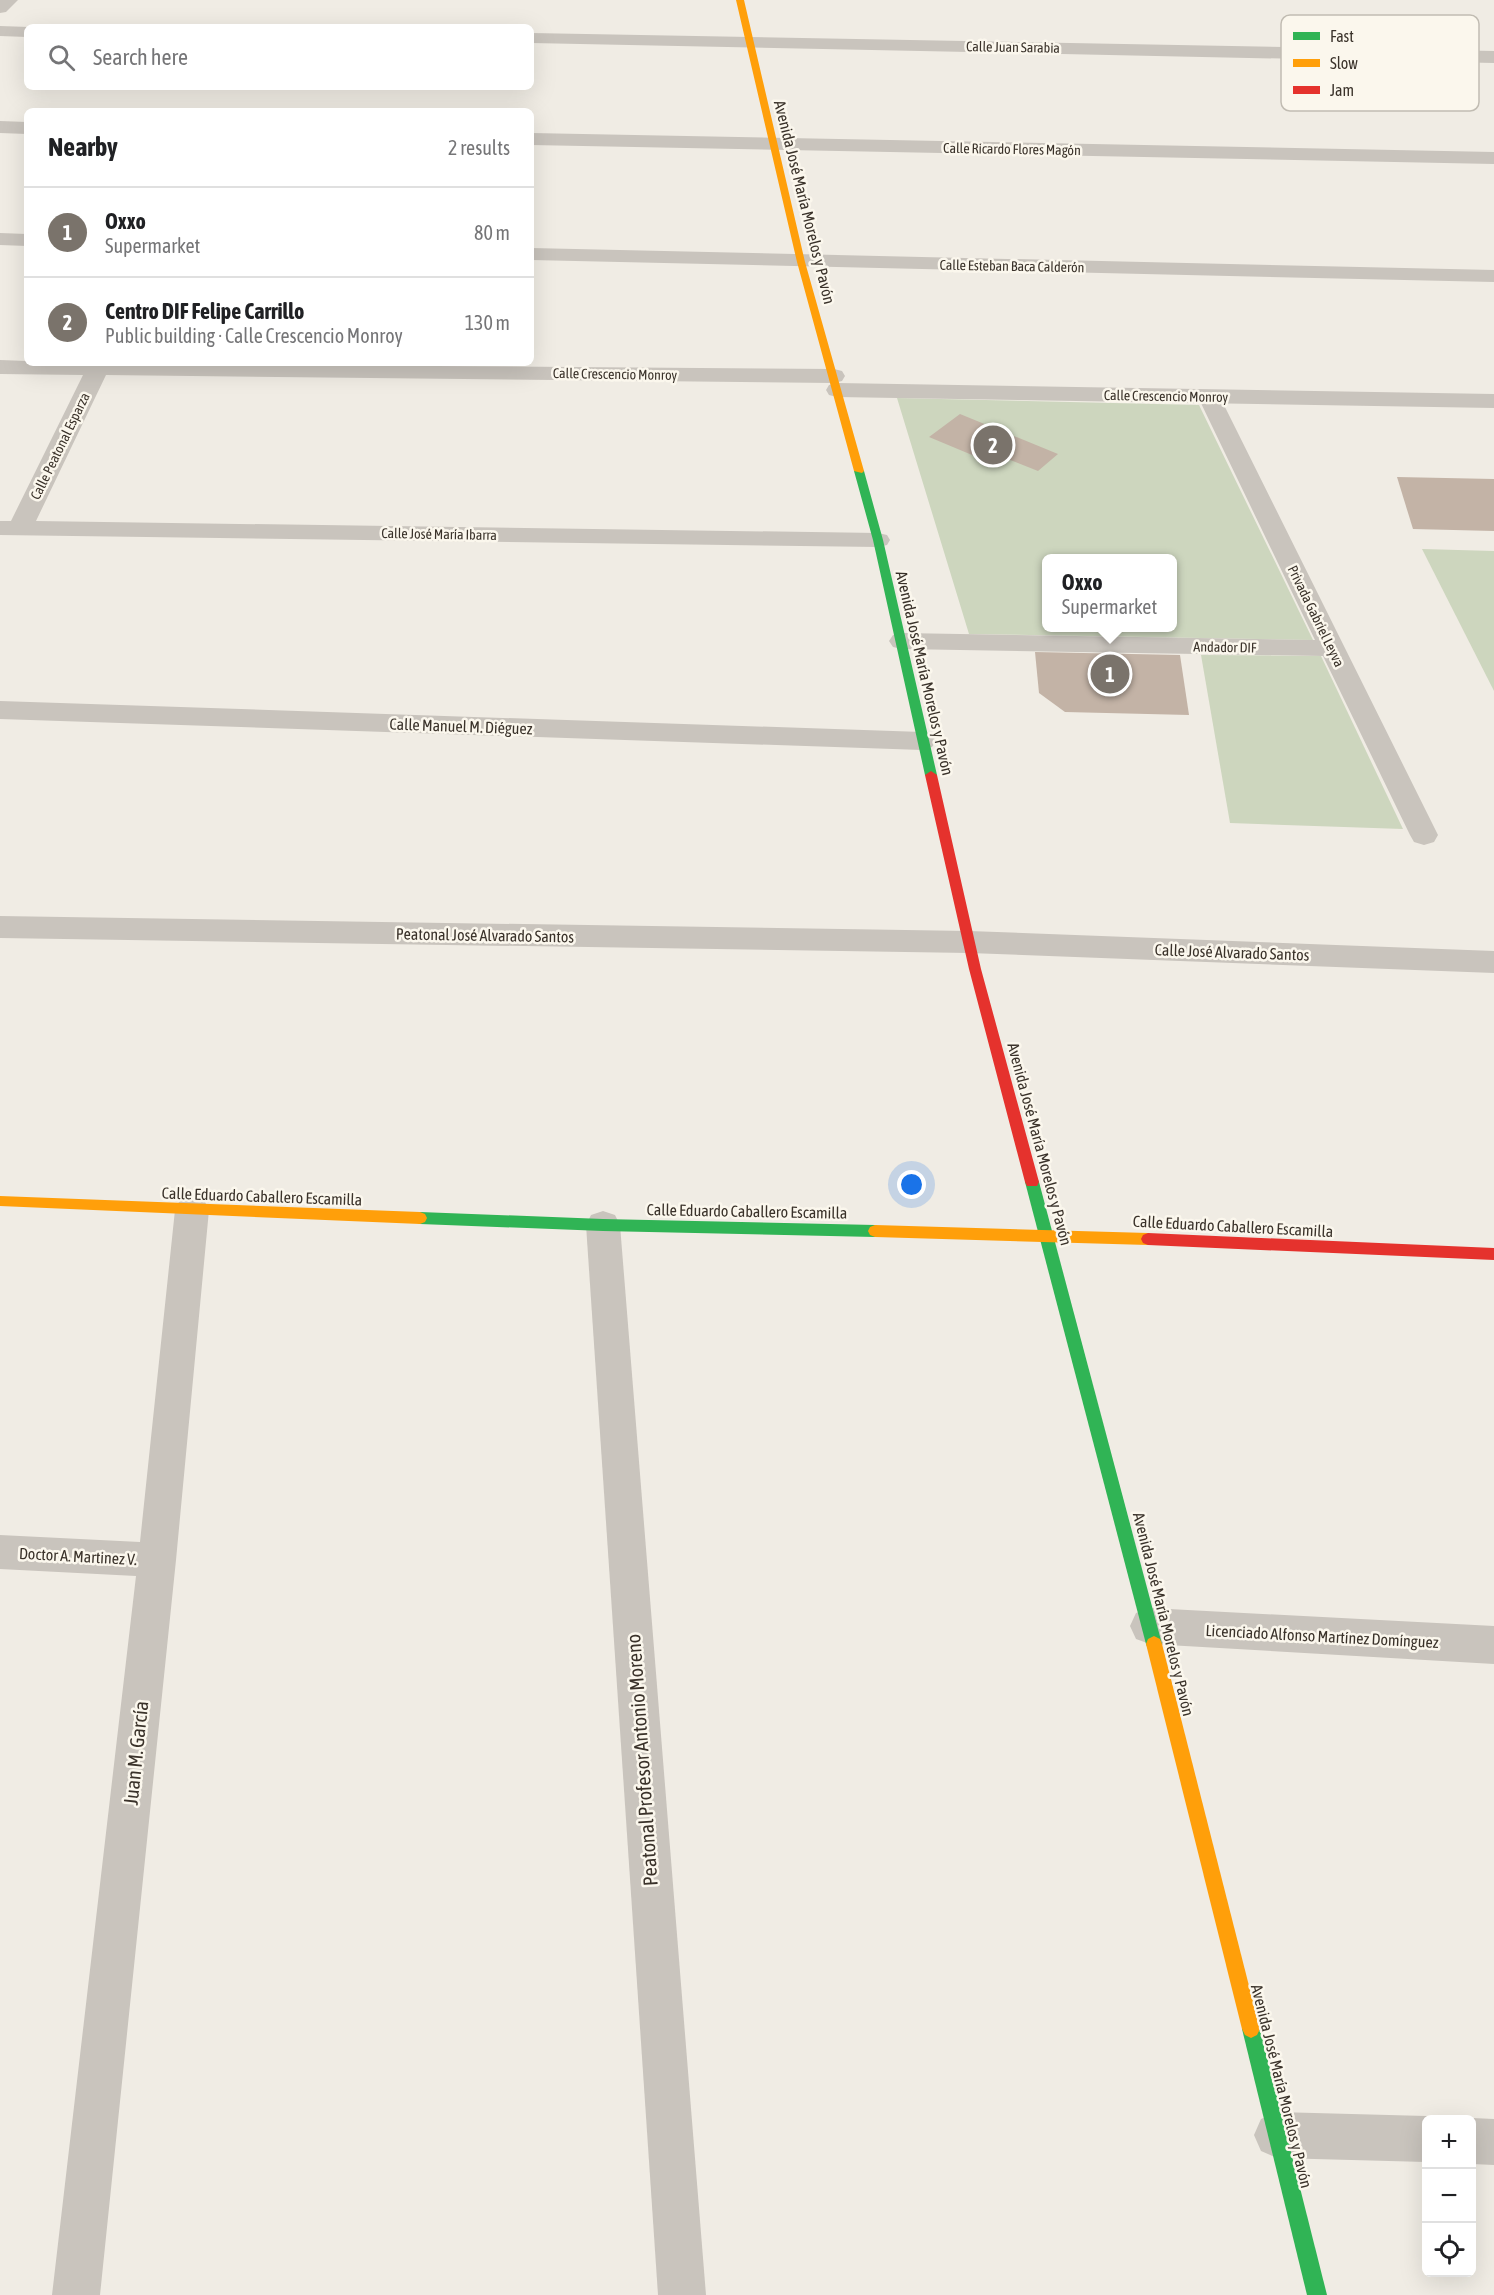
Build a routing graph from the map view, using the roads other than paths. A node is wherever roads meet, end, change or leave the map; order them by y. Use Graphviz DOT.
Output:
graph roads {
  1 [pos="9,0"];
  2 [pos="740,0"];
  3 [pos="0,8"];
  4 [pos="0,31"];
  5 [pos="24,32"];
  6 [pos="534,38"];
  7 [pos="750,41"];
  8 [pos="1281,52"];
  9 [pos="1479,57"];
  10 [pos="1494,57"];
  11 [pos="0,127"];
  12 [pos="24,128"];
  13 [pos="534,139"];
  14 [pos="773,144"];
  15 [pos="1494,158"];
  16 [pos="0,239"];
  17 [pos="24,240"];
  18 [pos="534,254"];
  19 [pos="801,262"];
  20 [pos="1494,276"];
  21 [pos="98,366"];
  22 [pos="0,367"];
  23 [pos="836,383"];
  24 [pos="1209,397"];
  25 [pos="1494,401"];
  26 [pos="10,528"];
  27 [pos="878,540"];
  28 [pos="902,641"];
  29 [pos="1332,648"];
  30 [pos="0,710"];
  31 [pos="922,741"];
  32 [pos="1424,835"];
  33 [pos="0,927"];
  34 [pos="969,942"];
  35 [pos="1494,963"];
  36 [pos="0,1201"];
  37 [pos="192,1210"];
  38 [pos="603,1225"];
  39 [pos="1047,1234"];
  40 [pos="1494,1254"];
  41 [pos="0,1552"];
  42 [pos="157,1560"];
  43 [pos="1150,1626"];
  44 [pos="1494,1645"];
  45 [pos="1277,2135"];
  46 [pos="1422,2139"];
  47 [pos="1476,2141"];
  48 [pos="1494,2142"];
  49 [pos="76,2295"];
  50 [pos="682,2295"];
  51 [pos="1317,2295"];
  1 -- 3 [label="street"];
  2 -- 7 [label="street, Avenida José María Morelos y Pavón"];
  4 -- 5 [label="street"];
  6 -- 7 [label="street, Calle Juan Sarabia"];
  7 -- 8 [label="street, Calle Juan Sarabia"];
  7 -- 14 [label="street, Avenida José María Morelos y Pavón"];
  9 -- 10 [label="street, Calle Juan Sarabia"];
  11 -- 12 [label="street"];
  13 -- 14 [label="street, Calle Ricardo Flores Magón"];
  14 -- 15 [label="street, Calle Ricardo Flores Magón"];
  14 -- 19 [label="street, Avenida José María Morelos y Pavón"];
  16 -- 17 [label="street"];
  18 -- 19 [label="street, Calle Esteban Baca Calderón"];
  19 -- 20 [label="street, Calle Esteban Baca Calderón"];
  19 -- 23 [label="street, Avenida José María Morelos y Pavón"];
  21 -- 22 [label="street, Calle Crescencio Monroy"];
  21 -- 23 [label="street, Calle Crescencio Monroy"];
  21 -- 26 [label="street, Calle Peatonal Esparza"];
  23 -- 24 [label="street, Calle Crescencio Monroy"];
  23 -- 27 [label="street, Avenida José María Morelos y Pavón"];
  24 -- 25 [label="street, Calle Crescencio Monroy"];
  24 -- 29 [label="street, Privada Gabriel Leyva"];
  26 -- 27 [label="street, Calle José María Ibarra"];
  27 -- 28 [label="street, Avenida José María Morelos y Pavón"];
  28 -- 29 [label="street, Andador DIF"];
  28 -- 31 [label="street, Avenida José María Morelos y Pavón"];
  29 -- 32 [label="street, Privada Gabriel Leyva"];
  30 -- 31 [label="street, Calle Manuel M. Diéguez"];
  31 -- 34 [label="street, Avenida José María Morelos y Pavón"];
  33 -- 34 [label="street, Peatonal José Alvarado Santos"];
  34 -- 35 [label="street, Calle José Alvarado Santos"];
  34 -- 39 [label="street, Avenida José María Morelos y Pavón"];
  36 -- 37 [label="street, Calle Eduardo Caballero Escamilla"];
  37 -- 38 [label="street, Calle Eduardo Caballero Escamilla"];
  37 -- 42 [label="street, Juan M. García"];
  38 -- 39 [label="street, Calle Eduardo Caballero Escamilla"];
  38 -- 50 [label="street, Peatonal Profesor Antonio Moreno"];
  39 -- 40 [label="street, Calle Eduardo Caballero Escamilla"];
  39 -- 43 [label="street, Avenida José María Morelos y Pavón"];
  41 -- 42 [label="street, Doctor A. Martinez V."];
  42 -- 49 [label="street, Juan M. García"];
  43 -- 44 [label="street, Licenciado Alfonso Martínez Domínguez"];
  43 -- 45 [label="street, Avenida José María Morelos y Pavón"];
  45 -- 46 [label="street"];
  45 -- 51 [label="street, Avenida José María Morelos y Pavón"];
  47 -- 48 [label="street"];
}
